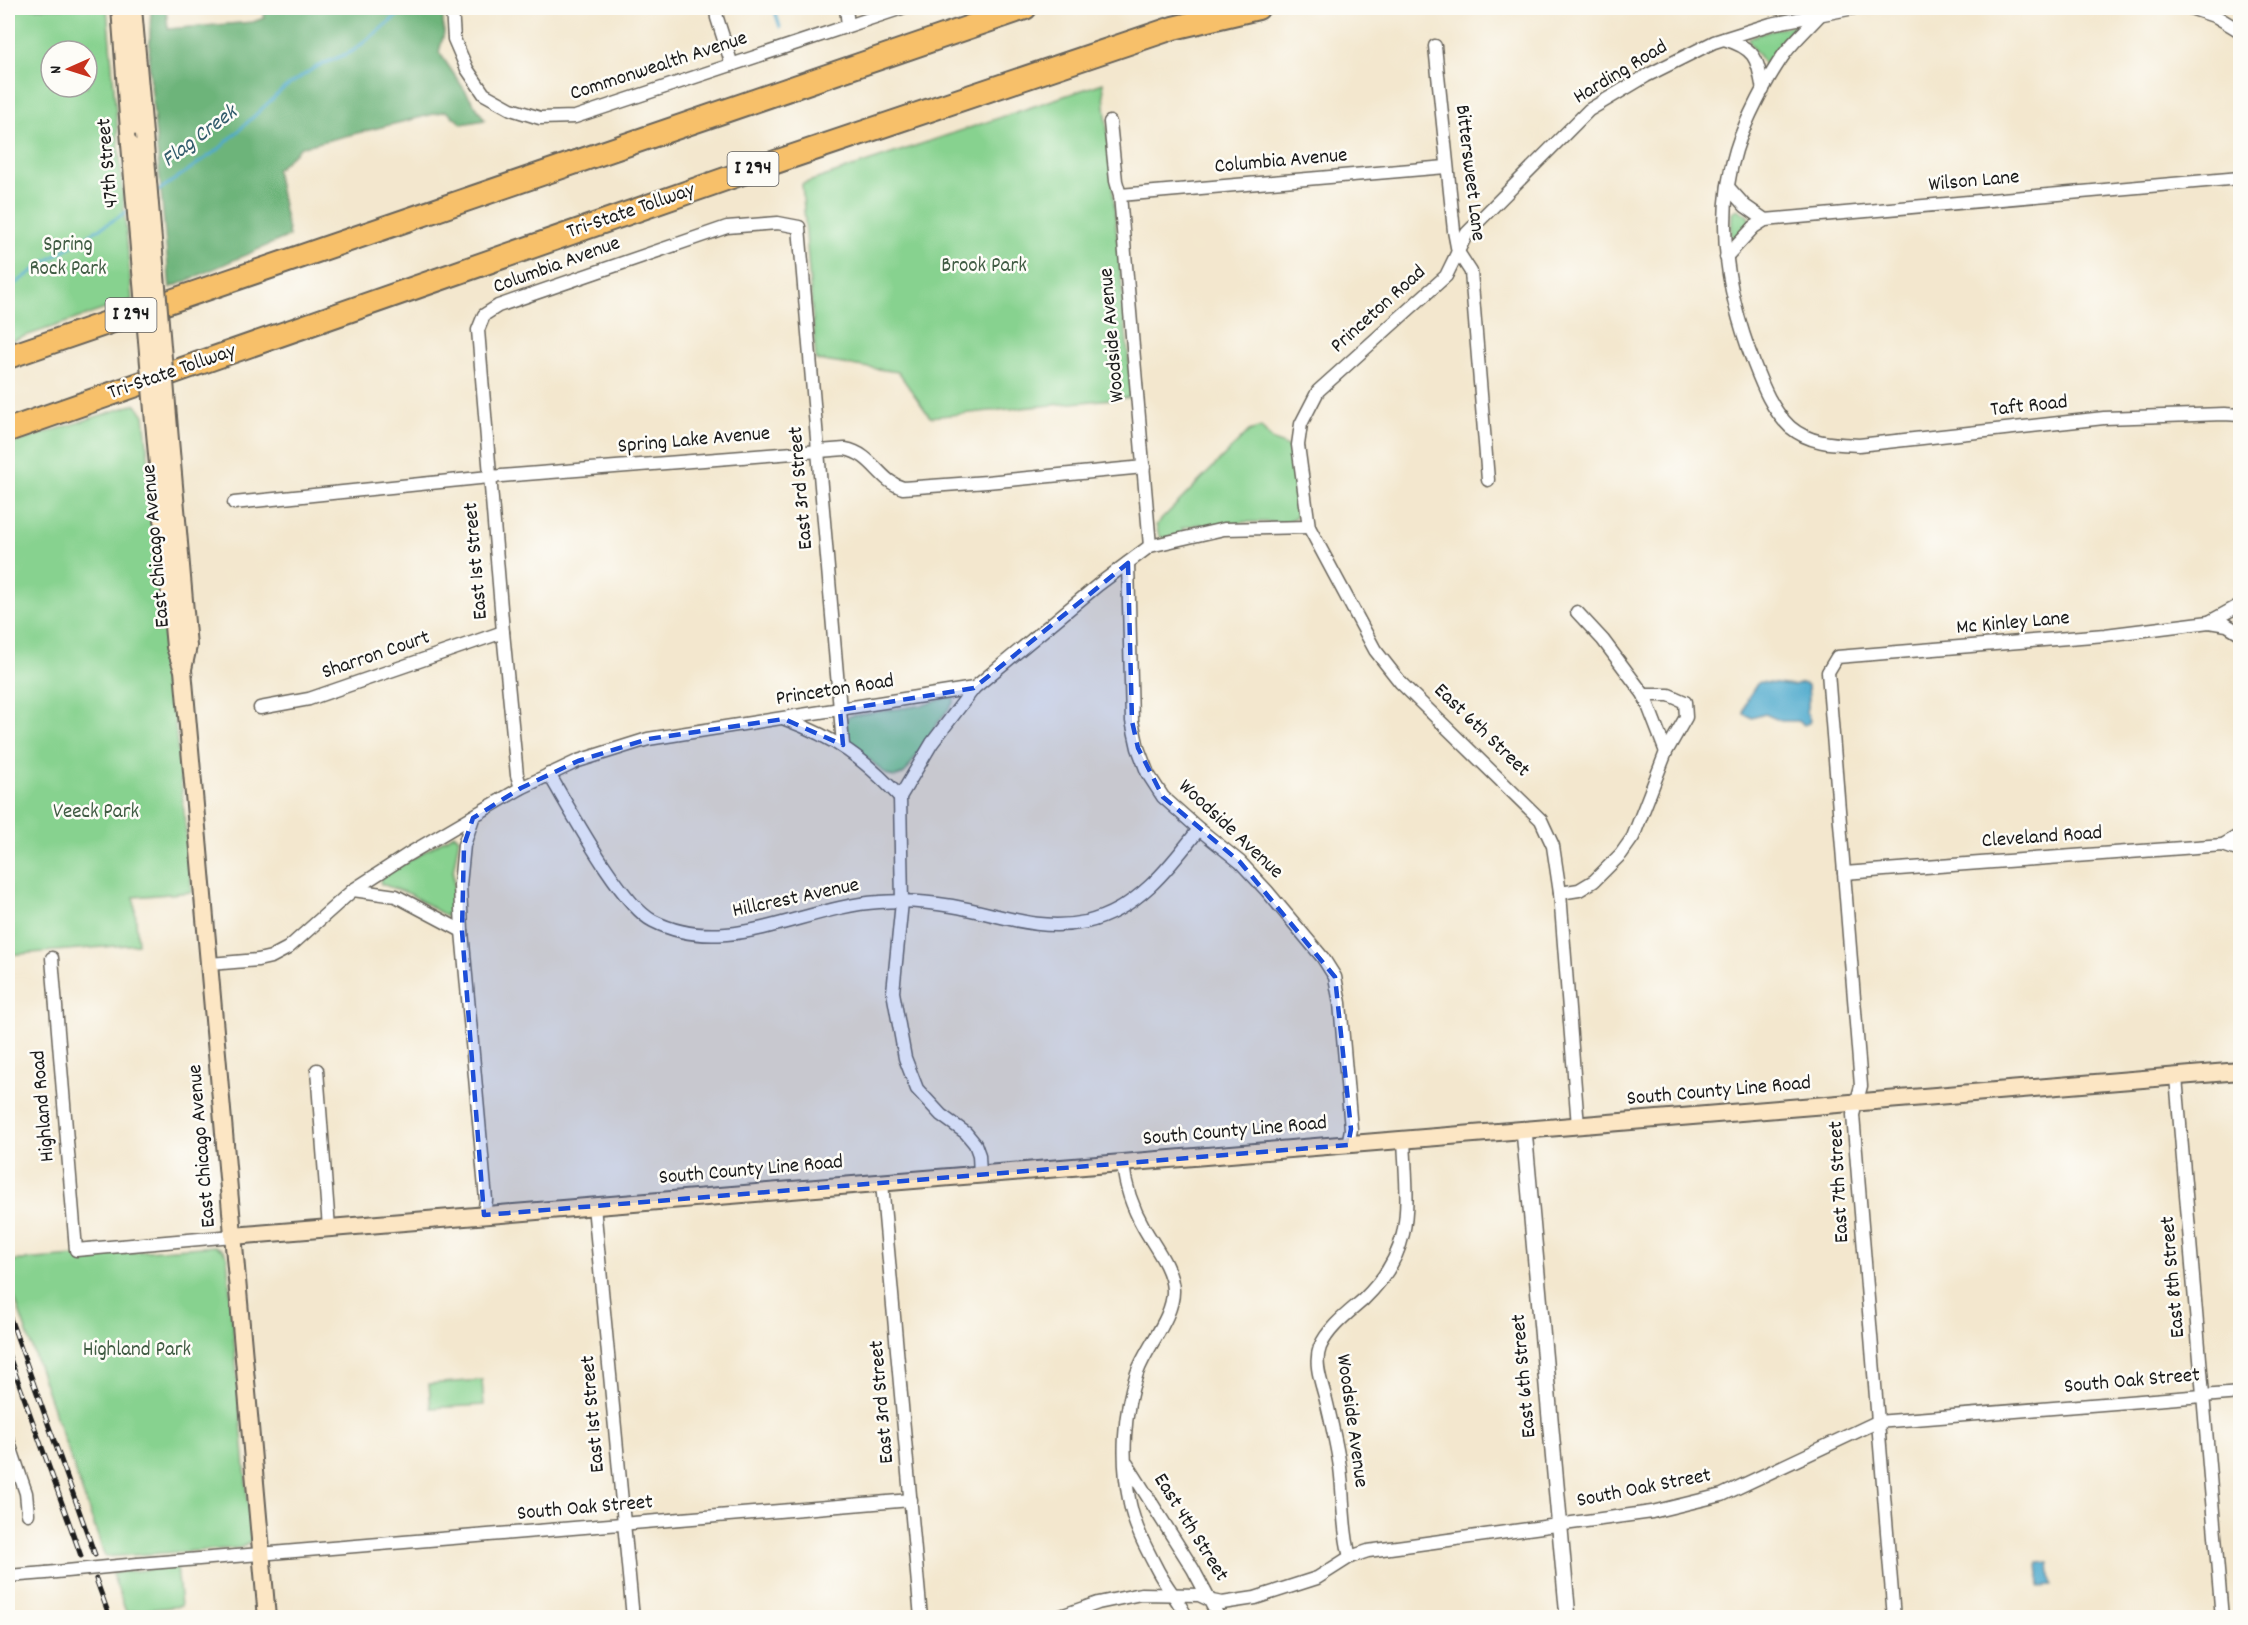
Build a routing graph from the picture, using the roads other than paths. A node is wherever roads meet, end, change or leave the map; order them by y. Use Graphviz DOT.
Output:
graph roads {
  1 [pos="120,8"];
  2 [pos="133,8"];
  3 [pos="452,8"];
  4 [pos="716,8"];
  5 [pos="846,8"];
  6 [pos="902,8"];
  7 [pos="1025,8"];
  8 [pos="1258,8"];
  9 [pos="1854,8"];
  10 [pos="2190,8"];
  11 [pos="1819,16"];
  12 [pos="848,25"];
  13 [pos="2240,32"];
  14 [pos="1724,39"];
  15 [pos="1435,46"];
  16 [pos="732,65"];
  17 [pos="1763,90"];
  18 [pos="1110,122"];
  19 [pos="1446,167"];
  20 [pos="2241,178"];
  21 [pos="1728,187"];
  22 [pos="1120,195"];
  23 [pos="1765,220"];
  24 [pos="799,227"];
  25 [pos="1458,252"];
  26 [pos="1726,257"];
  27 [pos="478,330"];
  28 [pos="8,357"];
  29 [pos="1318,391"];
  30 [pos="2241,415"];
  31 [pos="161,419"];
  32 [pos="8,429"];
  33 [pos="818,450"];
  34 [pos="1144,467"];
  35 [pos="489,477"];
  36 [pos="1488,480"];
  37 [pos="234,503"];
  38 [pos="1309,527"];
  39 [pos="1150,546"];
  40 [pos="1128,563"];
  41 [pos="2241,605"];
  42 [pos="1576,612"];
  43 [pos="2209,622"];
  44 [pos="503,632"];
  45 [pos="2241,633"];
  46 [pos="1828,672"];
  47 [pos="974,688"];
  48 [pos="1644,695"];
  49 [pos="260,708"];
  50 [pos="840,710"];
  51 [pos="784,719"];
  52 [pos="843,745"];
  53 [pos="1666,752"];
  54 [pos="549,774"];
  55 [pos="522,788"];
  56 [pos="900,797"];
  57 [pos="473,818"];
  58 [pos="1199,829"];
  59 [pos="2241,835"];
  60 [pos="2223,845"];
  61 [pos="2241,851"];
  62 [pos="1844,873"];
  63 [pos="353,890"];
  64 [pos="1560,893"];
  65 [pos="902,902"];
  66 [pos="462,931"];
  67 [pos="52,958"];
  68 [pos="210,964"];
  69 [pos="317,1070"];
  70 [pos="2241,1071"];
  71 [pos="2176,1077"];
  72 [pos="1857,1103"];
  73 [pos="1578,1126"];
  74 [pos="1524,1130"];
  75 [pos="1404,1140"];
  76 [pos="1348,1145"];
  77 [pos="1123,1163"];
  78 [pos="981,1175"];
  79 [pos="882,1183"];
  80 [pos="594,1206"];
  81 [pos="484,1215"];
  82 [pos="328,1228"];
  83 [pos="233,1236"];
  84 [pos="2241,1393"];
  85 [pos="2203,1396"];
  86 [pos="1877,1422"];
  87 [pos="8,1440"];
  88 [pos="1125,1461"];
  89 [pos="911,1500"];
  90 [pos="28,1514"];
  91 [pos="624,1525"];
  92 [pos="1560,1525"];
  93 [pos="262,1555"];
  94 [pos="1350,1557"];
  95 [pos="8,1576"];
  96 [pos="1172,1594"];
  97 [pos="1212,1601"];
  98 [pos="267,1617"];
  99 [pos="633,1617"];
  100 [pos="921,1617"];
  101 [pos="1055,1617"];
  102 [pos="1187,1617"];
  103 [pos="1219,1617"];
  104 [pos="1568,1617"];
  105 [pos="1894,1617"];
  106 [pos="2222,1617"];
  1 -- 31 [label="main road, 47th Street, bridge"];
  2 -- 31 [label="main road, 47th Street, bridge"];
  3 -- 16 [label="street, Commonwealth Avenue"];
  4 -- 16 [label="street"];
  5 -- 12 [label="street"];
  6 -- 12 [label="street, Commonwealth Avenue"];
  7 -- 28 [label="highway, I 294"];
  8 -- 32 [label="highway, Tri-State Tollway / I 294"];
  9 -- 11 [label="street, Harding Road"];
  10 -- 13 [label="street"];
  11 -- 14 [label="street, Harding Road"];
  11 -- 17 [label="street"];
  12 -- 16 [label="street, Commonwealth Avenue"];
  14 -- 17 [label="street"];
  14 -- 25 [label="street, Harding Road"];
  15 -- 19 [label="street, Bittersweet Lane"];
  17 -- 21 [label="street"];
  18 -- 22 [label="street, Woodside Avenue"];
  19 -- 22 [label="street, Columbia Avenue"];
  19 -- 25 [label="street, Bittersweet Lane"];
  20 -- 23 [label="street, Wilson Lane"];
  21 -- 23 [label="street"];
  21 -- 26 [label="street"];
  22 -- 34 [label="street, Woodside Avenue"];
  23 -- 26 [label="street"];
  24 -- 27 [label="street, Columbia Avenue"];
  24 -- 33 [label="street, East 3rd Street"];
  25 -- 29 [label="street, Princeton Road"];
  25 -- 36 [label="street, Bittersweet Lane"];
  26 -- 30 [label="street, Taft Road"];
  27 -- 35 [label="street, East 1st Street"];
  29 -- 38 [label="street, East 6th Street"];
  31 -- 68 [label="main road, East Chicago Avenue"];
  33 -- 34 [label="street, Spring Lake Avenue"];
  33 -- 35 [label="street, Spring Lake Avenue"];
  33 -- 50 [label="street, East 3rd Street"];
  34 -- 39 [label="street, Woodside Avenue"];
  35 -- 37 [label="street, Spring Lake Avenue"];
  35 -- 44 [label="street, East 1st Street"];
  38 -- 39 [label="street"];
  38 -- 64 [label="street, East 6th Street"];
  39 -- 40 [label="street"];
  40 -- 47 [label="street"];
  40 -- 58 [label="street, Woodside Avenue"];
  41 -- 43 [label="street, Mc Kinley Lane"];
  42 -- 48 [label="street"];
  43 -- 45 [label="street, Mc Kinley Lane"];
  43 -- 46 [label="street, Mc Kinley Lane"];
  44 -- 49 [label="street, Sharron Court"];
  44 -- 55 [label="street, East 1st Street"];
  46 -- 62 [label="street, East 7th Street"];
  47 -- 50 [label="street, Princeton Road"];
  47 -- 56 [label="street"];
  48 -- 53 [label="street"];
  48 -- 53 [label="street"];
  50 -- 51 [label="street, Princeton Road"];
  50 -- 52 [label="street, East 3rd Street"];
  51 -- 52 [label="street"];
  51 -- 54 [label="street, Princeton Road"];
  52 -- 56 [label="street"];
  53 -- 64 [label="street"];
  54 -- 55 [label="street, Princeton Road"];
  54 -- 65 [label="street, Hillcrest Avenue"];
  55 -- 57 [label="street, Princeton Road"];
  56 -- 65 [label="street"];
  57 -- 63 [label="street, Princeton Road"];
  57 -- 66 [label="street"];
  58 -- 65 [label="street, Hillcrest Avenue"];
  58 -- 76 [label="street, Woodside Avenue"];
  59 -- 60 [label="street"];
  60 -- 61 [label="street, Cleveland Road"];
  60 -- 62 [label="street, Cleveland Road"];
  62 -- 72 [label="street, East 7th Street"];
  63 -- 66 [label="street"];
  63 -- 68 [label="street, Princeton Road"];
  64 -- 73 [label="street, East 6th Street"];
  65 -- 78 [label="street"];
  66 -- 81 [label="street"];
  67 -- 83 [label="street, Highland Road"];
  68 -- 83 [label="main road, East Chicago Avenue"];
  69 -- 82 [label="street"];
  70 -- 71 [label="main road, South County Line Road"];
  71 -- 72 [label="main road, South County Line Road"];
  71 -- 85 [label="street, East 8th Street"];
  72 -- 73 [label="main road, South County Line Road"];
  72 -- 86 [label="street, East 7th Street"];
  73 -- 74 [label="main road, South County Line Road"];
  74 -- 75 [label="main road, South County Line Road"];
  74 -- 92 [label="street, East 6th Street"];
  75 -- 76 [label="main road, South County Line Road"];
  75 -- 94 [label="street, Woodside Avenue"];
  76 -- 77 [label="main road, South County Line Road"];
  77 -- 78 [label="main road, South County Line Road"];
  77 -- 88 [label="street, East 4th Street"];
  78 -- 79 [label="main road, South County Line Road"];
  79 -- 80 [label="main road, South County Line Road"];
  79 -- 89 [label="street, East 3rd Street"];
  80 -- 81 [label="main road, South County Line Road"];
  80 -- 91 [label="street, East 1st Street"];
  81 -- 82 [label="main road, South County Line Road"];
  82 -- 83 [label="main road, South County Line Road"];
  83 -- 93 [label="main road, East Chicago Avenue"];
  84 -- 85 [label="street, South Oak Street"];
  85 -- 86 [label="street, South Oak Street"];
  85 -- 106 [label="street, East 8th Street"];
  86 -- 92 [label="street, South Oak Street"];
  86 -- 105 [label="street, East 7th Street"];
  87 -- 90 [label="street"];
  88 -- 96 [label="street, East 4th Street"];
  88 -- 97 [label="street, East 4th Street"];
  89 -- 91 [label="street, South Oak Street"];
  89 -- 100 [label="street, East 3rd Street"];
  91 -- 93 [label="street, South Oak Street"];
  91 -- 99 [label="street, East 1st Street"];
  92 -- 94 [label="street, South Oak Street"];
  92 -- 104 [label="street, East 6th Street"];
  93 -- 95 [label="street, South Oak Street, bridge"];
  93 -- 98 [label="main road, East Chicago Avenue"];
  94 -- 97 [label="street, South Oak Street"];
  96 -- 97 [label="street, South Oak Street"];
  96 -- 101 [label="street, South Oak Street"];
  96 -- 102 [label="street, East 4th Street"];
  97 -- 103 [label="street, East 4th Street"];
}
